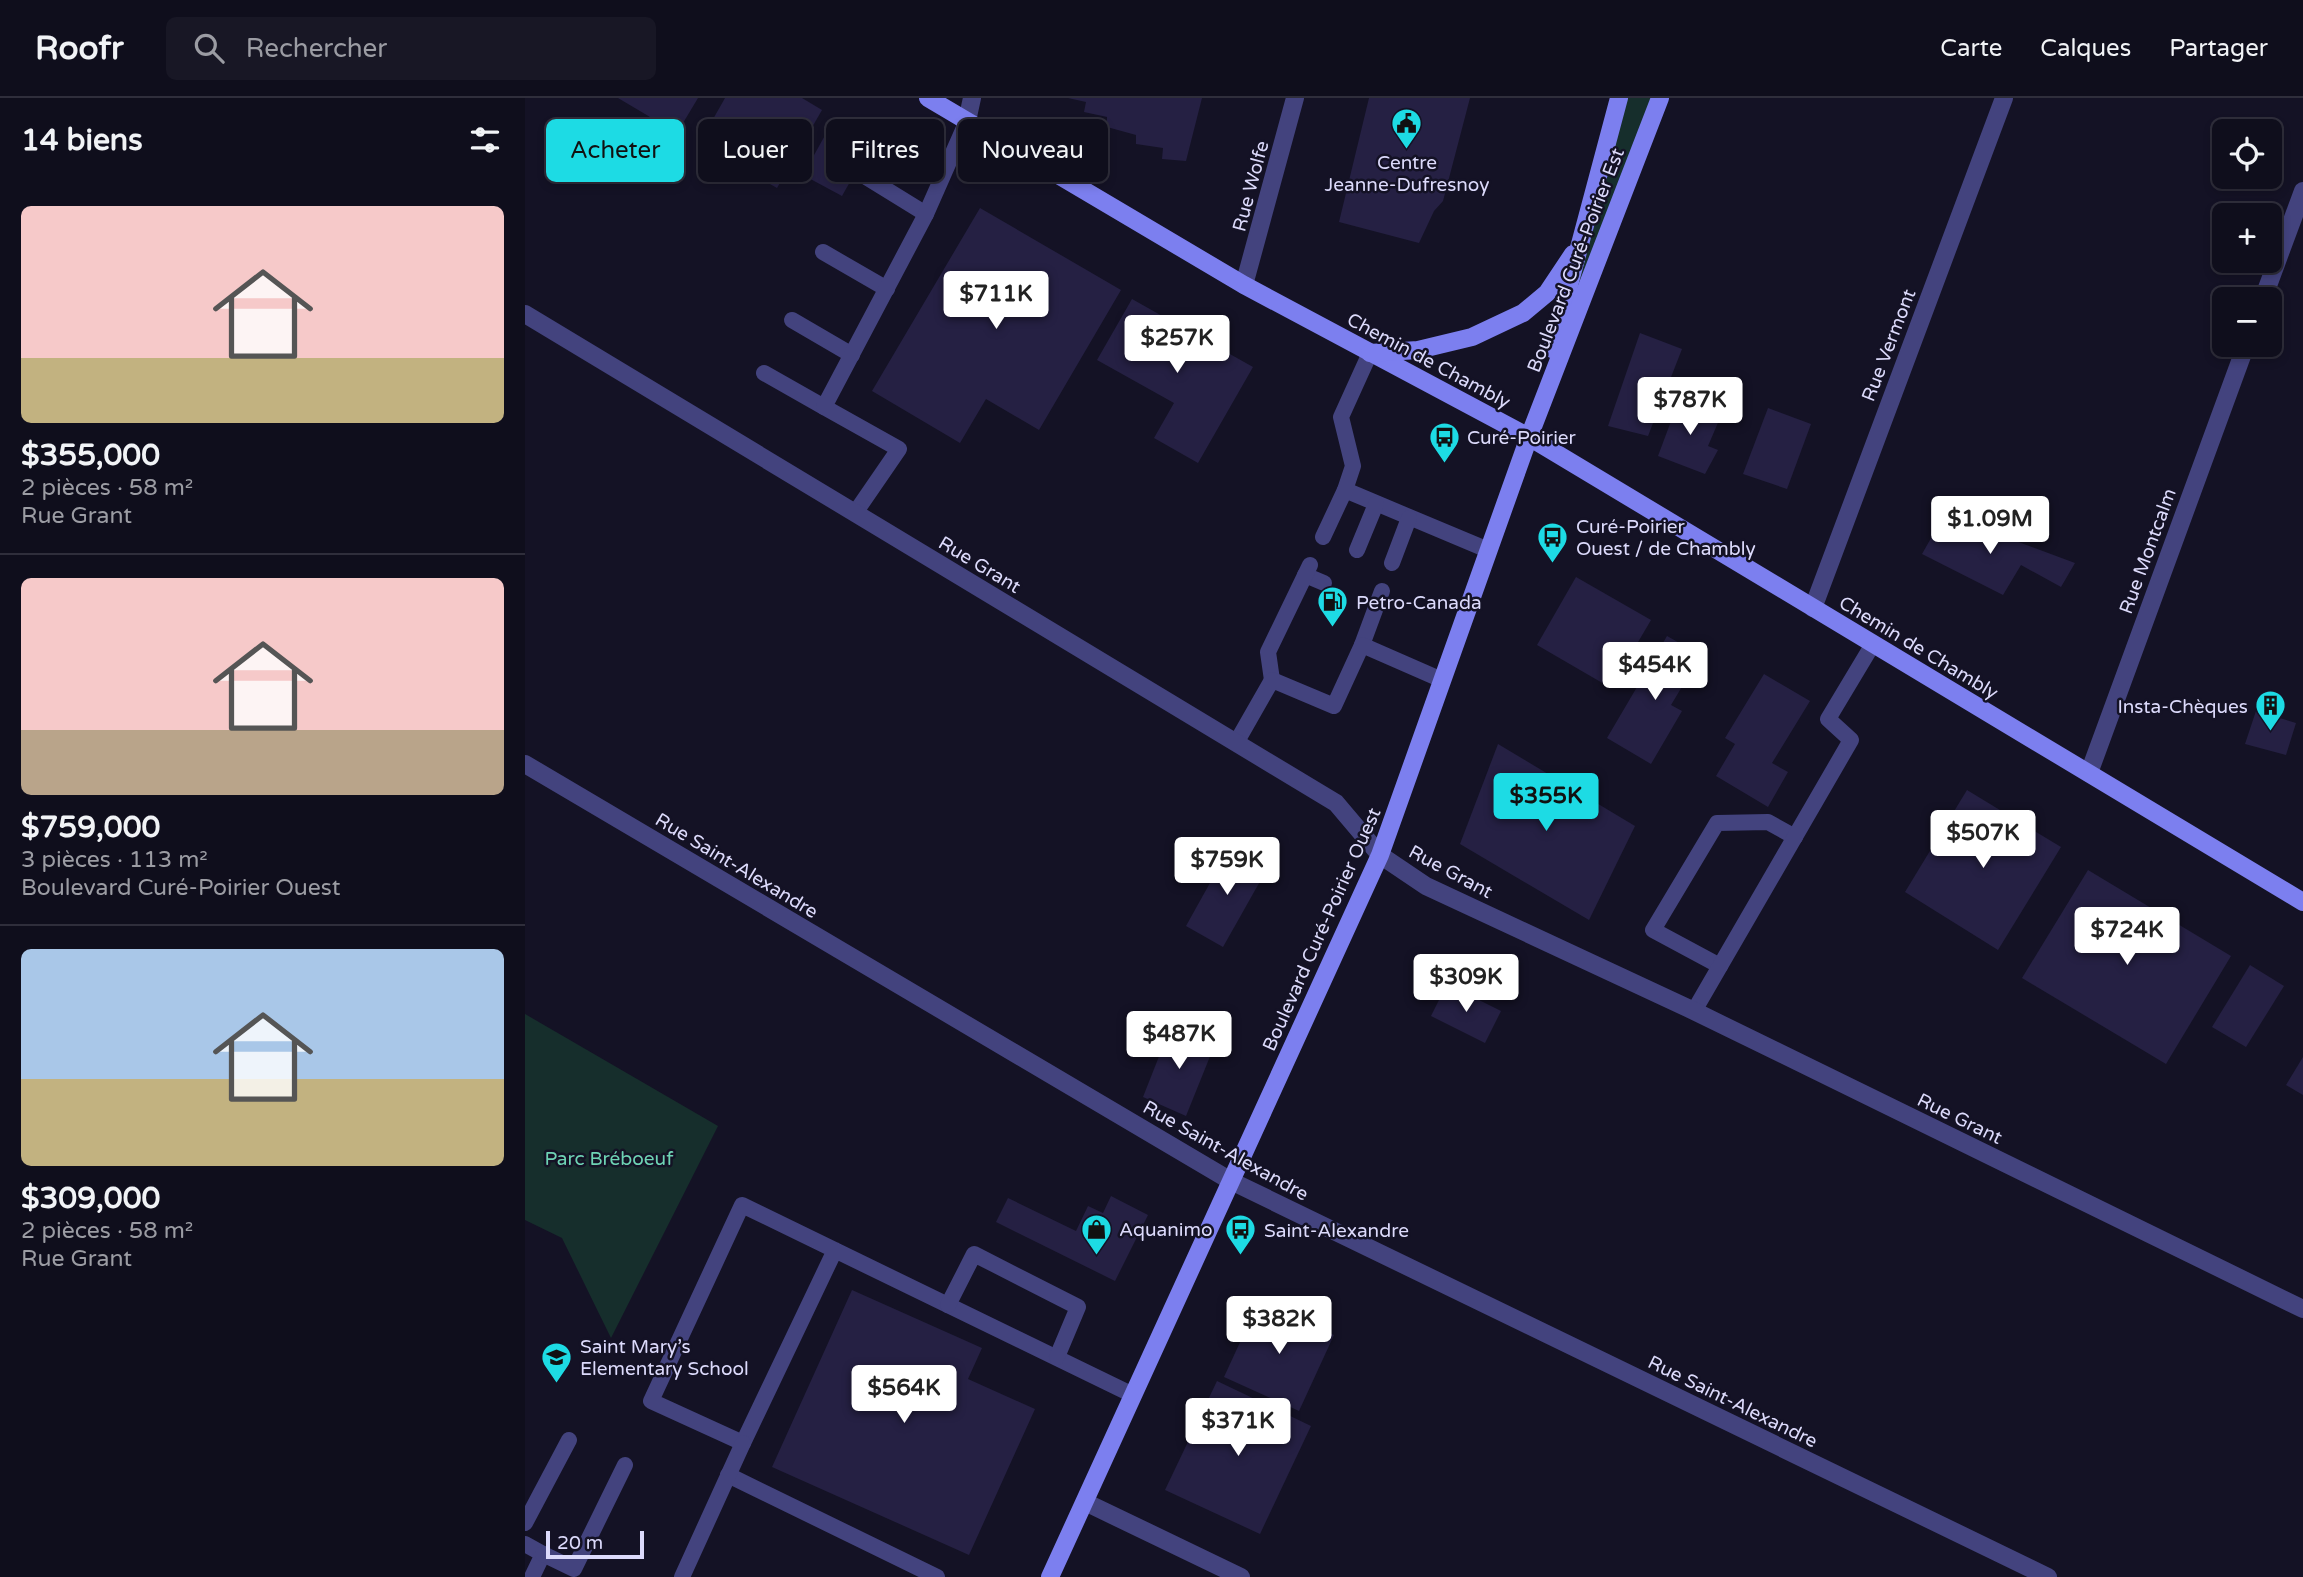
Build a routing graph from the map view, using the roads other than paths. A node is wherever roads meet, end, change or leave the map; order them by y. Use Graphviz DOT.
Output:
graph roads {
  1 [pos="928,98"];
  2 [pos="972,98"];
  3 [pos="1295,98"];
  4 [pos="1619,98"];
  5 [pos="1660,98"];
  6 [pos="2004,98"];
  7 [pos="964,119"];
  8 [pos="967,119"];
  9 [pos="958,141"];
  10 [pos="874,182"];
  11 [pos="1070,182"];
  12 [pos="2303,191"];
  13 [pos="926,214"];
  14 [pos="1581,242"];
  15 [pos="823,252"];
  16 [pos="1244,285"];
  17 [pos="2267,287"];
  18 [pos="887,289"];
  19 [pos="525,314"];
  20 [pos="792,320"];
  21 [pos="1370,353"];
  22 [pos="852,355"];
  23 [pos="2242,357"];
  24 [pos="764,373"];
  25 [pos="824,407"];
  26 [pos="1529,438"];
  27 [pos="1345,490"];
  28 [pos="1376,504"];
  29 [pos="855,513"];
  30 [pos="1409,519"];
  31 [pos="1323,537"];
  32 [pos="1357,550"];
  33 [pos="1488,550"];
  34 [pos="1392,563"];
  35 [pos="1324,583"];
  36 [pos="1374,597"];
  37 [pos="1813,608"];
  38 [pos="1873,644"];
  39 [pos="1362,645"];
  40 [pos="1272,680"];
  41 [pos="1442,680"];
  42 [pos="1236,743"];
  43 [pos="525,764"];
  44 [pos="2089,774"];
  45 [pos="1795,837"];
  46 [pos="1380,855"];
  47 [pos="2303,902"];
  48 [pos="1720,966"];
  49 [pos="1694,1011"];
  50 [pos="1231,1181"];
  51 [pos="835,1251"];
  52 [pos="948,1305"];
  53 [pos="2303,1309"];
  54 [pos="1057,1357"];
  55 [pos="1133,1395"];
  56 [pos="569,1440"];
  57 [pos="743,1443"];
  58 [pos="625,1465"];
  59 [pos="728,1475"];
  60 [pos="1085,1502"];
  61 [pos="525,1523"];
  62 [pos="525,1544"];
  63 [pos="543,1553"];
  64 [pos="532,1577"];
  65 [pos="683,1577"];
  66 [pos="937,1577"];
  67 [pos="1050,1577"];
  68 [pos="1241,1577"];
  69 [pos="2048,1577"];
  1 -- 7 [label="main road, Chemin de Chambly"];
  2 -- 8 [label="street"];
  3 -- 16 [label="street, Rue Wolfe"];
  4 -- 14 [label="main road"];
  5 -- 26 [label="main road, Boulevard Curé-Poirier Est"];
  6 -- 37 [label="street, Rue Vermont"];
  9 -- 13 [label="lane"];
  10 -- 13 [label="lane"];
  11 -- 16 [label="main road, Chemin de Chambly"];
  12 -- 17 [label="street"];
  13 -- 18 [label="lane"];
  14 -- 21 [label="main road"];
  14 -- 26 [label="main road"];
  15 -- 18 [label="lane"];
  16 -- 21 [label="main road, Chemin de Chambly"];
  18 -- 22 [label="lane"];
  19 -- 29 [label="street, Rue Grant"];
  20 -- 22 [label="lane"];
  21 -- 26 [label="main road, Chemin de Chambly"];
  21 -- 27 [label="lane"];
  22 -- 25 [label="lane"];
  23 -- 44 [label="street, Rue Montcalm"];
  24 -- 25 [label="lane"];
  25 -- 29 [label="lane"];
  26 -- 33 [label="main road, Boulevard Curé-Poirier Ouest"];
  26 -- 37 [label="main road, Chemin de Chambly"];
  27 -- 28 [label="lane"];
  27 -- 31 [label="lane"];
  28 -- 30 [label="lane"];
  28 -- 32 [label="lane"];
  29 -- 42 [label="street, Rue Grant"];
  30 -- 33 [label="lane"];
  30 -- 34 [label="lane"];
  33 -- 41 [label="main road, Boulevard Curé-Poirier Ouest"];
  35 -- 40 [label="lane"];
  36 -- 39 [label="lane"];
  37 -- 38 [label="main road, Chemin de Chambly"];
  38 -- 44 [label="main road, Chemin de Chambly"];
  38 -- 45 [label="lane"];
  39 -- 40 [label="lane"];
  39 -- 41 [label="lane"];
  40 -- 42 [label="lane"];
  41 -- 46 [label="main road, Boulevard Curé-Poirier Ouest"];
  42 -- 46 [label="street, Rue Grant"];
  43 -- 50 [label="street, Rue Saint-Alexandre"];
  44 -- 47 [label="main road, Chemin de Chambly"];
  45 -- 48 [label="lane"];
  45 -- 48 [label="lane"];
  46 -- 49 [label="street, Rue Grant"];
  46 -- 50 [label="main road, Boulevard Curé-Poirier Ouest"];
  48 -- 49 [label="lane"];
  49 -- 53 [label="street, Rue Grant"];
  50 -- 55 [label="main road, Boulevard Curé-Poirier Ouest"];
  50 -- 69 [label="street, Rue Saint-Alexandre"];
  51 -- 52 [label="lane"];
  51 -- 57 [label="lane"];
  51 -- 57 [label="lane"];
  52 -- 54 [label="lane"];
  52 -- 54 [label="lane"];
  54 -- 55 [label="lane"];
  55 -- 60 [label="main road, Boulevard Curé-Poirier Ouest"];
  56 -- 61 [label="lane"];
  57 -- 59 [label="lane"];
  58 -- 63 [label="lane"];
  59 -- 65 [label="lane"];
  59 -- 66 [label="lane"];
  60 -- 67 [label="main road, Boulevard Curé-Poirier Ouest"];
  60 -- 68 [label="street"];
  62 -- 63 [label="lane"];
  63 -- 64 [label="lane"];
}
